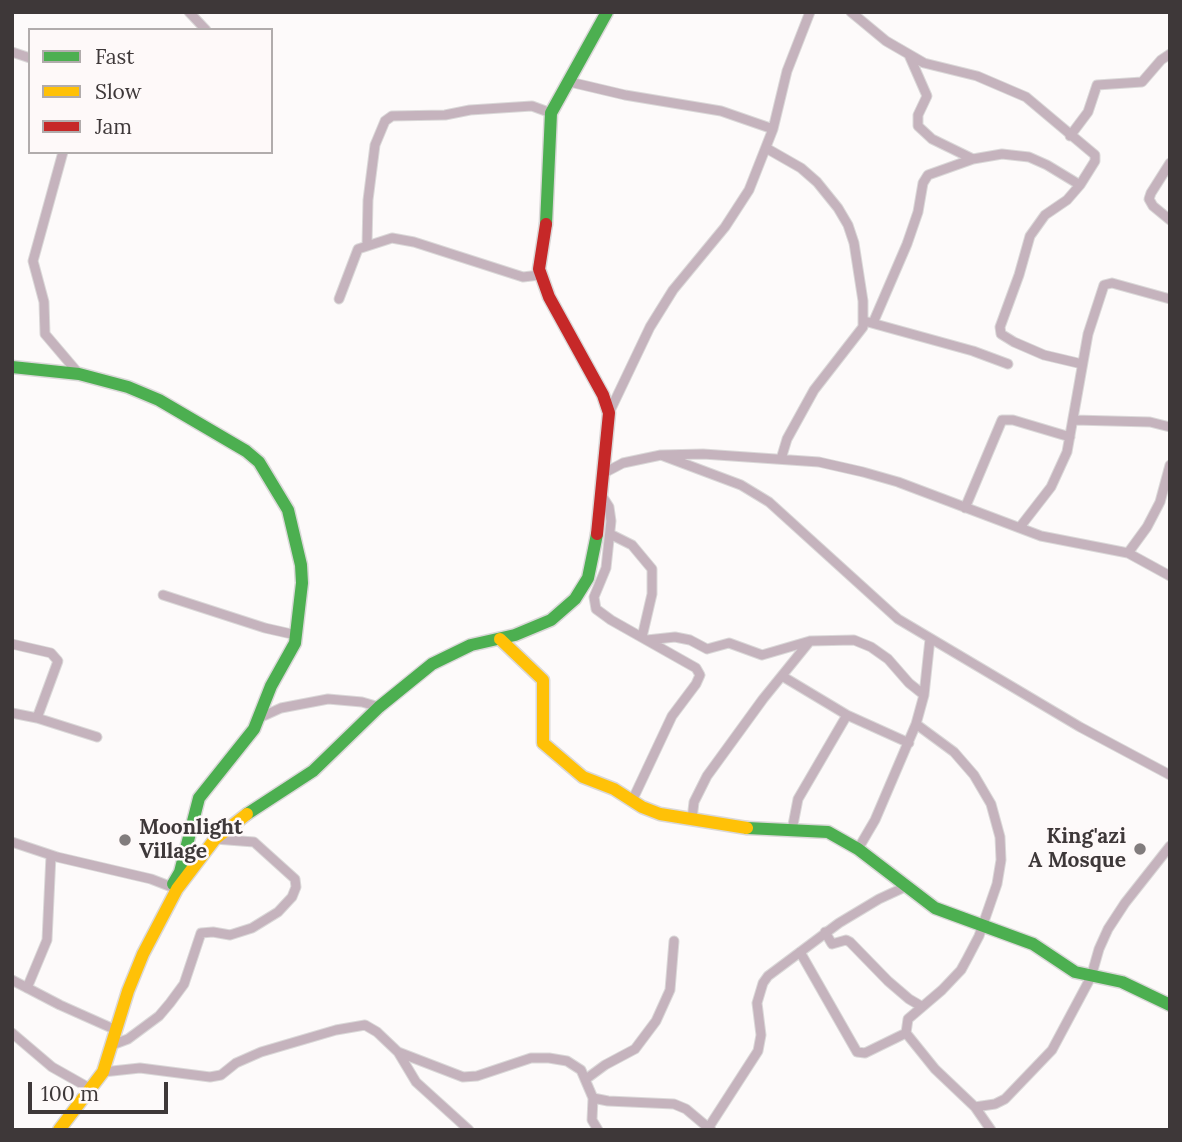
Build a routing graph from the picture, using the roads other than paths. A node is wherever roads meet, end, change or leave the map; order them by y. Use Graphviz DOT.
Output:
graph roads {
  1 [pos="189,12"];
  2 [pos="607,12"];
  3 [pos="810,12"];
  4 [pos="851,12"];
  5 [pos="204,28"];
  6 [pos="1170,54"];
  7 [pos="909,55"];
  8 [pos="570,82"];
  9 [pos="551,113"];
  10 [pos="773,129"];
  11 [pos="1070,136"];
  12 [pos="766,148"];
  13 [pos="62,154"];
  14 [pos="973,159"];
  15 [pos="1170,163"];
  16 [pos="1080,185"];
  17 [pos="1170,219"];
  18 [pos="368,245"];
  19 [pos="540,275"];
  20 [pos="340,299"];
  21 [pos="1170,299"];
  22 [pos="868,322"];
  23 [pos="1008,364"];
  24 [pos="1082,364"];
  25 [pos="12,367"];
  26 [pos="79,374"];
  27 [pos="609,413"];
  28 [pos="1074,420"];
  29 [pos="1170,427"];
  30 [pos="1070,437"];
  31 [pos="661,455"];
  32 [pos="781,459"];
  33 [pos="1170,465"];
  34 [pos="604,473"];
  35 [pos="602,496"];
  36 [pos="965,508"];
  37 [pos="1020,527"];
  38 [pos="610,534"];
  39 [pos="1128,554"];
  40 [pos="1170,576"];
  41 [pos="163,594"];
  42 [pos="296,635"];
  43 [pos="644,638"];
  44 [pos="500,639"];
  45 [pos="930,639"];
  46 [pos="810,641"];
  47 [pos="12,644"];
  48 [pos="782,676"];
  49 [pos="924,695"];
  50 [pos="379,707"];
  51 [pos="12,713"];
  52 [pos="847,715"];
  53 [pos="37,718"];
  54 [pos="259,718"];
  55 [pos="916,724"];
  56 [pos="97,737"];
  57 [pos="909,743"];
  58 [pos="1170,775"];
  59 [pos="632,801"];
  60 [pos="692,819"];
  61 [pos="792,831"];
  62 [pos="215,839"];
  63 [pos="12,842"];
  64 [pos="1170,846"];
  65 [pos="858,849"];
  66 [pos="51,855"];
  67 [pos="905,887"];
  68 [pos="174,888"];
  69 [pos="983,924"];
  70 [pos="825,932"];
  71 [pos="674,941"];
  72 [pos="800,952"];
  73 [pos="1091,977"];
  74 [pos="12,980"];
  75 [pos="27,988"];
  76 [pos="1170,1004"];
  77 [pos="921,1006"];
  78 [pos="116,1030"];
  79 [pos="12,1033"];
  80 [pos="906,1033"];
  81 [pos="112,1045"];
  82 [pos="398,1052"];
  83 [pos="103,1072"];
  84 [pos="586,1079"];
  85 [pos="91,1090"];
  86 [pos="593,1098"];
  87 [pos="975,1107"];
  88 [pos="709,1128"];
  89 [pos="59,1130"];
  90 [pos="469,1130"];
  91 [pos="598,1130"];
  92 [pos="991,1130"];
  1 -- 5 [label="street"];
  2 -- 8 [label="street"];
  3 -- 10 [label="street"];
  4 -- 7 [label="street"];
  6 -- 11 [label="street"];
  7 -- 11 [label="street"];
  7 -- 14 [label="street"];
  8 -- 9 [label="street"];
  8 -- 10 [label="street"];
  9 -- 18 [label="street"];
  9 -- 19 [label="street"];
  10 -- 12 [label="street"];
  11 -- 16 [label="street"];
  12 -- 22 [label="street"];
  12 -- 27 [label="street"];
  13 -- 26 [label="street"];
  14 -- 16 [label="street"];
  14 -- 22 [label="street"];
  15 -- 17 [label="street"];
  16 -- 24 [label="street"];
  18 -- 19 [label="street"];
  18 -- 20 [label="street"];
  19 -- 27 [label="street"];
  21 -- 24 [label="street"];
  22 -- 23 [label="street"];
  22 -- 32 [label="street"];
  24 -- 28 [label="street"];
  25 -- 26 [label="street"];
  26 -- 42 [label="street"];
  27 -- 34 [label="street"];
  28 -- 29 [label="street"];
  28 -- 30 [label="street"];
  30 -- 36 [label="street"];
  30 -- 37 [label="street"];
  31 -- 32 [label="street"];
  31 -- 34 [label="street"];
  31 -- 45 [label="street"];
  32 -- 36 [label="street"];
  33 -- 39 [label="street"];
  34 -- 35 [label="street"];
  35 -- 38 [label="street"];
  35 -- 44 [label="street"];
  36 -- 37 [label="street"];
  37 -- 39 [label="street"];
  38 -- 43 [label="street"];
  38 -- 43 [label="street"];
  39 -- 40 [label="street"];
  41 -- 42 [label="street"];
  42 -- 54 [label="street"];
  43 -- 46 [label="street"];
  43 -- 59 [label="street"];
  44 -- 50 [label="street"];
  44 -- 59 [label="street"];
  45 -- 49 [label="street"];
  45 -- 58 [label="street"];
  46 -- 48 [label="street"];
  46 -- 49 [label="street"];
  47 -- 53 [label="street"];
  48 -- 52 [label="street"];
  48 -- 60 [label="street"];
  49 -- 55 [label="street"];
  50 -- 54 [label="street"];
  50 -- 62 [label="street"];
  51 -- 53 [label="street"];
  52 -- 57 [label="street"];
  52 -- 61 [label="street"];
  53 -- 56 [label="street"];
  54 -- 68 [label="street"];
  55 -- 57 [label="street"];
  55 -- 69 [label="street"];
  57 -- 65 [label="street"];
  59 -- 60 [label="street"];
  60 -- 61 [label="street"];
  61 -- 65 [label="street"];
  62 -- 68 [label="street"];
  62 -- 81 [label="street"];
  63 -- 66 [label="street"];
  64 -- 73 [label="street"];
  65 -- 67 [label="street"];
  66 -- 68 [label="street"];
  66 -- 75 [label="street"];
  67 -- 69 [label="street"];
  67 -- 70 [label="street"];
  68 -- 78 [label="street"];
  69 -- 73 [label="street"];
  69 -- 77 [label="street"];
  70 -- 72 [label="street"];
  70 -- 77 [label="street"];
  71 -- 84 [label="street"];
  72 -- 80 [label="street"];
  72 -- 88 [label="street"];
  73 -- 76 [label="street"];
  73 -- 87 [label="street"];
  74 -- 75 [label="street"];
  75 -- 78 [label="street"];
  77 -- 80 [label="street"];
  78 -- 81 [label="street"];
  79 -- 85 [label="street"];
  80 -- 87 [label="street"];
  81 -- 83 [label="street"];
  82 -- 83 [label="street"];
  82 -- 84 [label="street"];
  82 -- 90 [label="street"];
  83 -- 85 [label="street"];
  84 -- 86 [label="street"];
  85 -- 89 [label="street"];
  86 -- 88 [label="street"];
  86 -- 91 [label="street"];
  87 -- 92 [label="street"];
}
